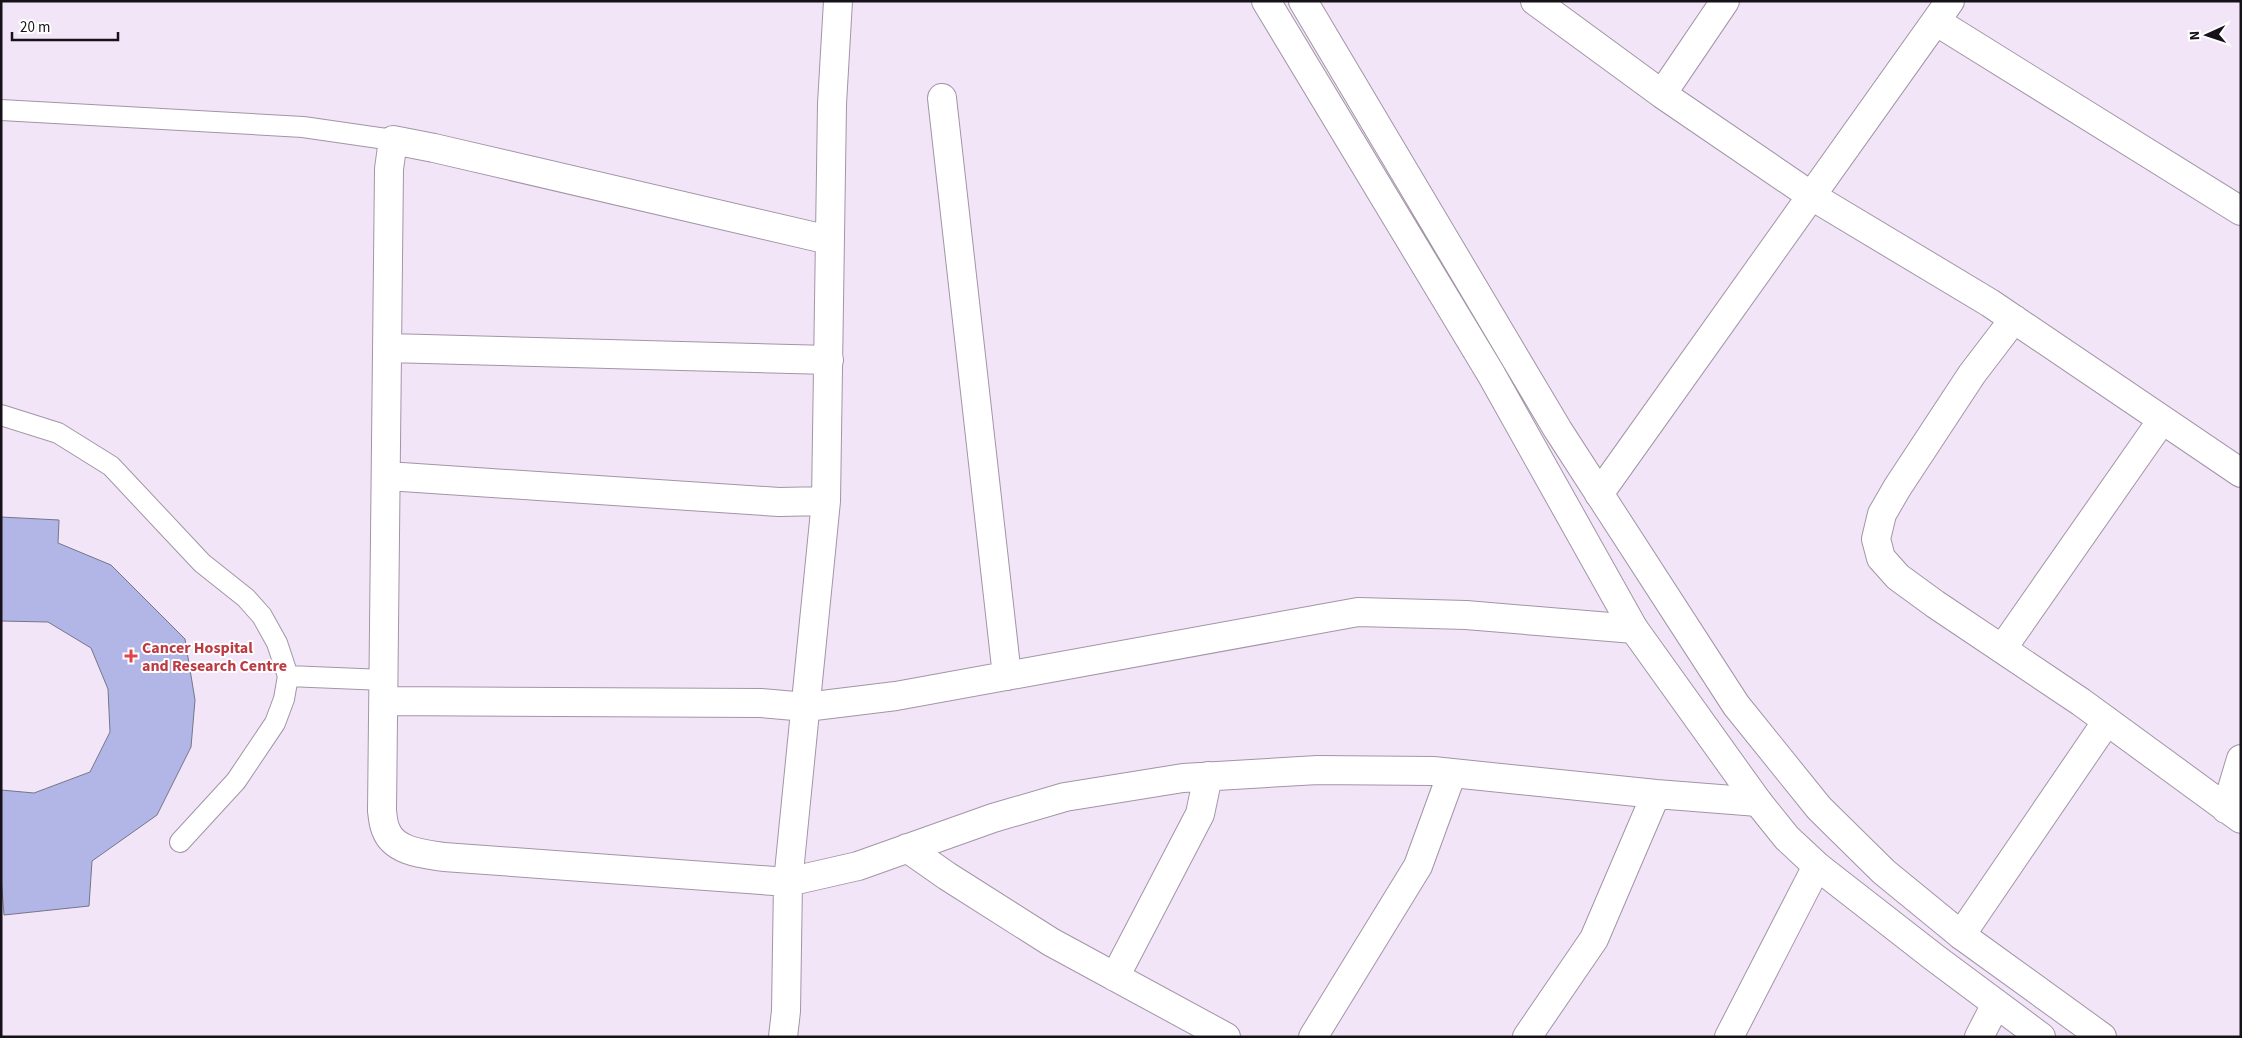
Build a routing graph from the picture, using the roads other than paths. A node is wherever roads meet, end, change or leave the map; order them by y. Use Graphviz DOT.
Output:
graph roads {
  1 [pos="838,1"];
  2 [pos="1266,1"];
  3 [pos="1303,1"];
  4 [pos="1535,1"];
  5 [pos="1725,1"];
  6 [pos="1944,12"];
  7 [pos="1662,94"];
  8 [pos="942,98"];
  9 [pos="1,110"];
  10 [pos="393,140"];
  11 [pos="1810,195"];
  12 [pos="2241,211"];
  13 [pos="829,240"];
  14 [pos="2014,319"];
  15 [pos="388,348"];
  16 [pos="809,358"];
  17 [pos="1,415"];
  18 [pos="2162,420"];
  19 [pos="2241,473"];
  20 [pos="387,476"];
  21 [pos="1599,494"];
  22 [pos="802,502"];
  23 [pos="1634,629"];
  24 [pos="2002,649"];
  25 [pos="288,676"];
  26 [pos="1007,676"];
  27 [pos="384,691"];
  28 [pos="798,707"];
  29 [pos="2107,721"];
  30 [pos="2241,759"];
  31 [pos="1452,773"];
  32 [pos="1208,776"];
  33 [pos="1656,794"];
  34 [pos="1758,802"];
  35 [pos="2234,814"];
  36 [pos="180,842"];
  37 [pos="908,848"];
  38 [pos="1817,866"];
  39 [pos="788,882"];
  40 [pos="1961,935"];
  41 [pos="1115,976"];
  42 [pos="1996,1004"];
  43 [pos="784,1037"];
  44 [pos="1226,1037"];
  45 [pos="1312,1037"];
  46 [pos="1526,1037"];
  47 [pos="1729,1037"];
  48 [pos="1979,1037"];
  49 [pos="2041,1037"];
  50 [pos="2102,1037"];
  1 -- 13 [label="street"];
  2 -- 23 [label="street"];
  3 -- 21 [label="street"];
  4 -- 7 [label="street"];
  5 -- 7 [label="street"];
  6 -- 11 [label="street"];
  6 -- 12 [label="street"];
  7 -- 11 [label="street"];
  8 -- 26 [label="street"];
  9 -- 10 [label="lane"];
  10 -- 13 [label="street"];
  10 -- 15 [label="street"];
  11 -- 14 [label="street"];
  11 -- 21 [label="street"];
  13 -- 16 [label="street"];
  14 -- 18 [label="street"];
  14 -- 24 [label="street"];
  15 -- 16 [label="street"];
  15 -- 20 [label="street"];
  16 -- 22 [label="street"];
  17 -- 25 [label="lane"];
  18 -- 19 [label="street"];
  18 -- 24 [label="street"];
  20 -- 22 [label="street"];
  20 -- 27 [label="street"];
  21 -- 40 [label="street"];
  22 -- 28 [label="street"];
  23 -- 26 [label="street"];
  23 -- 34 [label="street"];
  24 -- 29 [label="street"];
  25 -- 27 [label="lane"];
  25 -- 36 [label="lane"];
  26 -- 28 [label="street"];
  27 -- 28 [label="street"];
  27 -- 39 [label="street"];
  28 -- 39 [label="street"];
  29 -- 35 [label="street"];
  29 -- 40 [label="street"];
  30 -- 35 [label="street"];
  31 -- 32 [label="street"];
  31 -- 33 [label="street"];
  31 -- 45 [label="street"];
  32 -- 37 [label="street"];
  32 -- 41 [label="street"];
  33 -- 34 [label="street"];
  33 -- 46 [label="street"];
  34 -- 38 [label="street"];
  37 -- 39 [label="street"];
  37 -- 41 [label="street"];
  38 -- 42 [label="street"];
  38 -- 47 [label="street"];
  39 -- 43 [label="street"];
  40 -- 50 [label="street"];
  41 -- 44 [label="street"];
  42 -- 48 [label="street"];
  42 -- 49 [label="street"];
}
